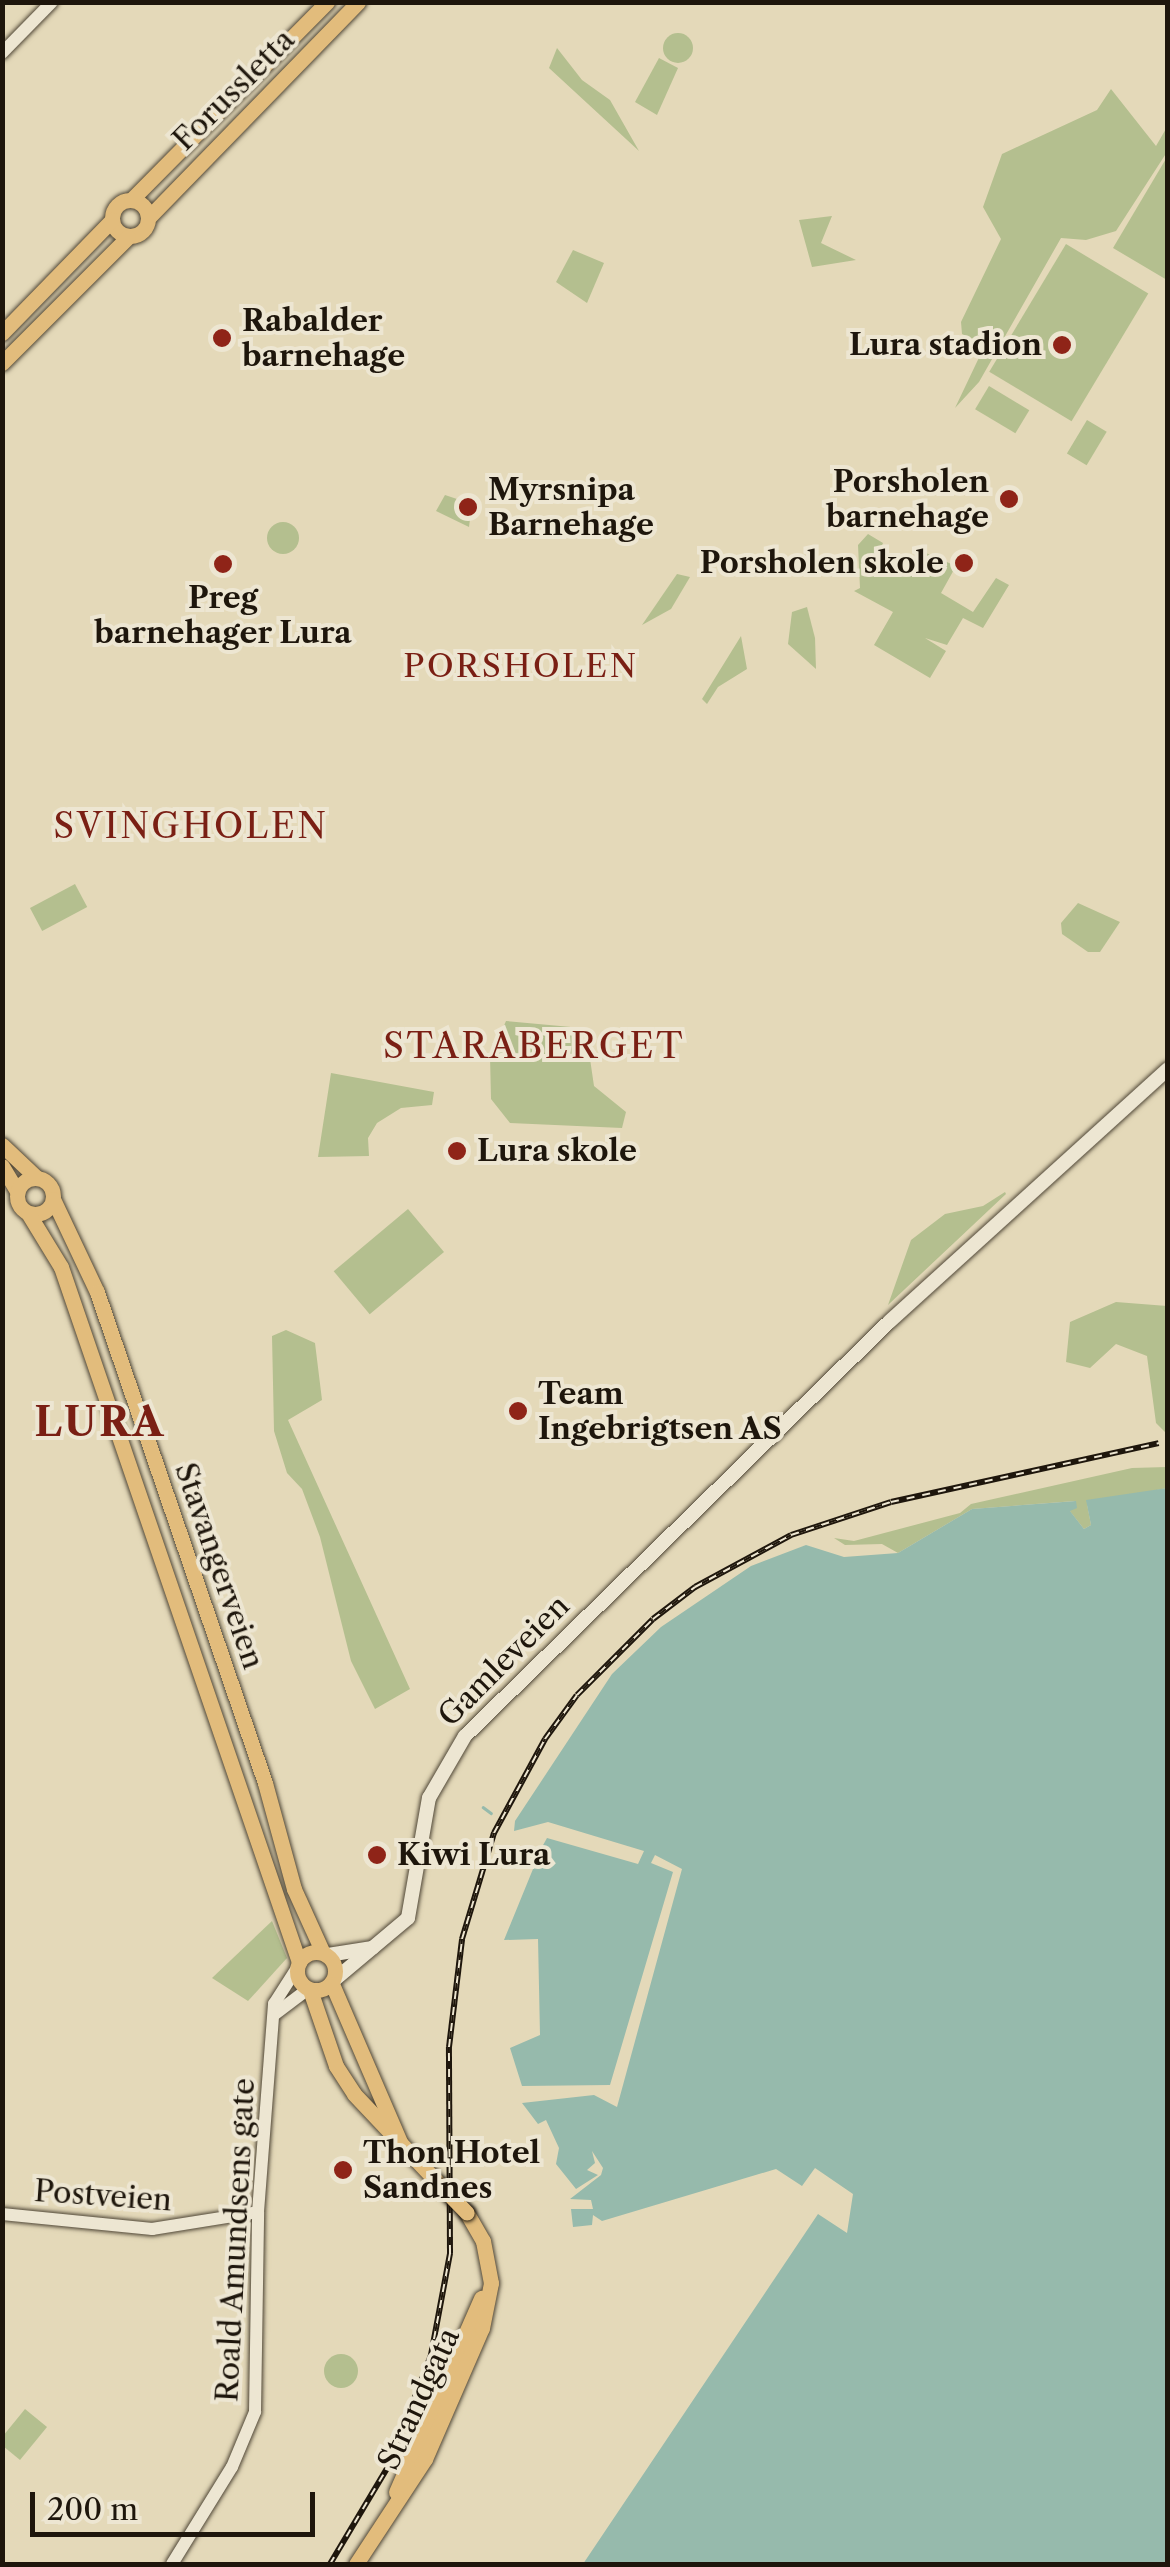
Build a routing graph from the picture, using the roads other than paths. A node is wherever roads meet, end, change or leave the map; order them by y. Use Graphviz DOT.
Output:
graph roads {
  1 [pos="52,2"];
  2 [pos="327,2"];
  3 [pos="358,2"];
  4 [pos="2,53"];
  5 [pos="131,200"];
  6 [pos="148,217"];
  7 [pos="112,220"];
  8 [pos="128,236"];
  9 [pos="2,333"];
  10 [pos="2,363"];
  11 [pos="1168,1069"];
  12 [pos="2,1145"];
  13 [pos="2,1166"];
  14 [pos="37,1178"];
  15 [pos="18,1191"];
  16 [pos="53,1199"];
  17 [pos="28,1213"];
  18 [pos="372,1948"];
  19 [pos="325,1954"];
  20 [pos="298,1965"];
  21 [pos="332,1982"];
  22 [pos="309,1989"];
  23 [pos="274,2016"];
  24 [pos="400,2142"];
  25 [pos="258,2212"];
  26 [pos="467,2213"];
  27 [pos="2,2214"];
  28 [pos="172,2564"];
  29 [pos="356,2564"];
  1 -- 4 [label="street"];
  2 -- 5 [label="main road, Forussletta"];
  3 -- 6 [label="main road, Forussletta"];
  5 -- 6 [label="main road"];
  5 -- 7 [label="main road"];
  6 -- 8 [label="main road"];
  7 -- 8 [label="main road"];
  7 -- 9 [label="main road"];
  8 -- 10 [label="main road"];
  11 -- 18 [label="main road, Gamleveien"];
  12 -- 14 [label="main road"];
  13 -- 15 [label="main road"];
  14 -- 15 [label="main road"];
  14 -- 16 [label="main road"];
  15 -- 17 [label="main road"];
  16 -- 17 [label="main road"];
  16 -- 19 [label="main road, Stavangerveien"];
  17 -- 20 [label="main road, Stavangerveien"];
  18 -- 19 [label="main road"];
  18 -- 21 [label="main road, Gamleveien"];
  19 -- 20 [label="main road"];
  19 -- 21 [label="main road, Stavangerveien"];
  20 -- 22 [label="main road, Stavangerveien"];
  20 -- 23 [label="street, Roald Amundsens gate"];
  21 -- 22 [label="main road"];
  21 -- 24 [label="main road, Stavangerveien"];
  22 -- 23 [label="street"];
  22 -- 24 [label="main road, Stavangerveien"];
  23 -- 25 [label="street, Roald Amundsens gate"];
  24 -- 26 [label="main road, Stavangerveien, bridge"];
  25 -- 27 [label="street, Postveien"];
  25 -- 28 [label="street, Roald Amundsens gate"];
  26 -- 29 [label="main road, Strandgata"];
}
